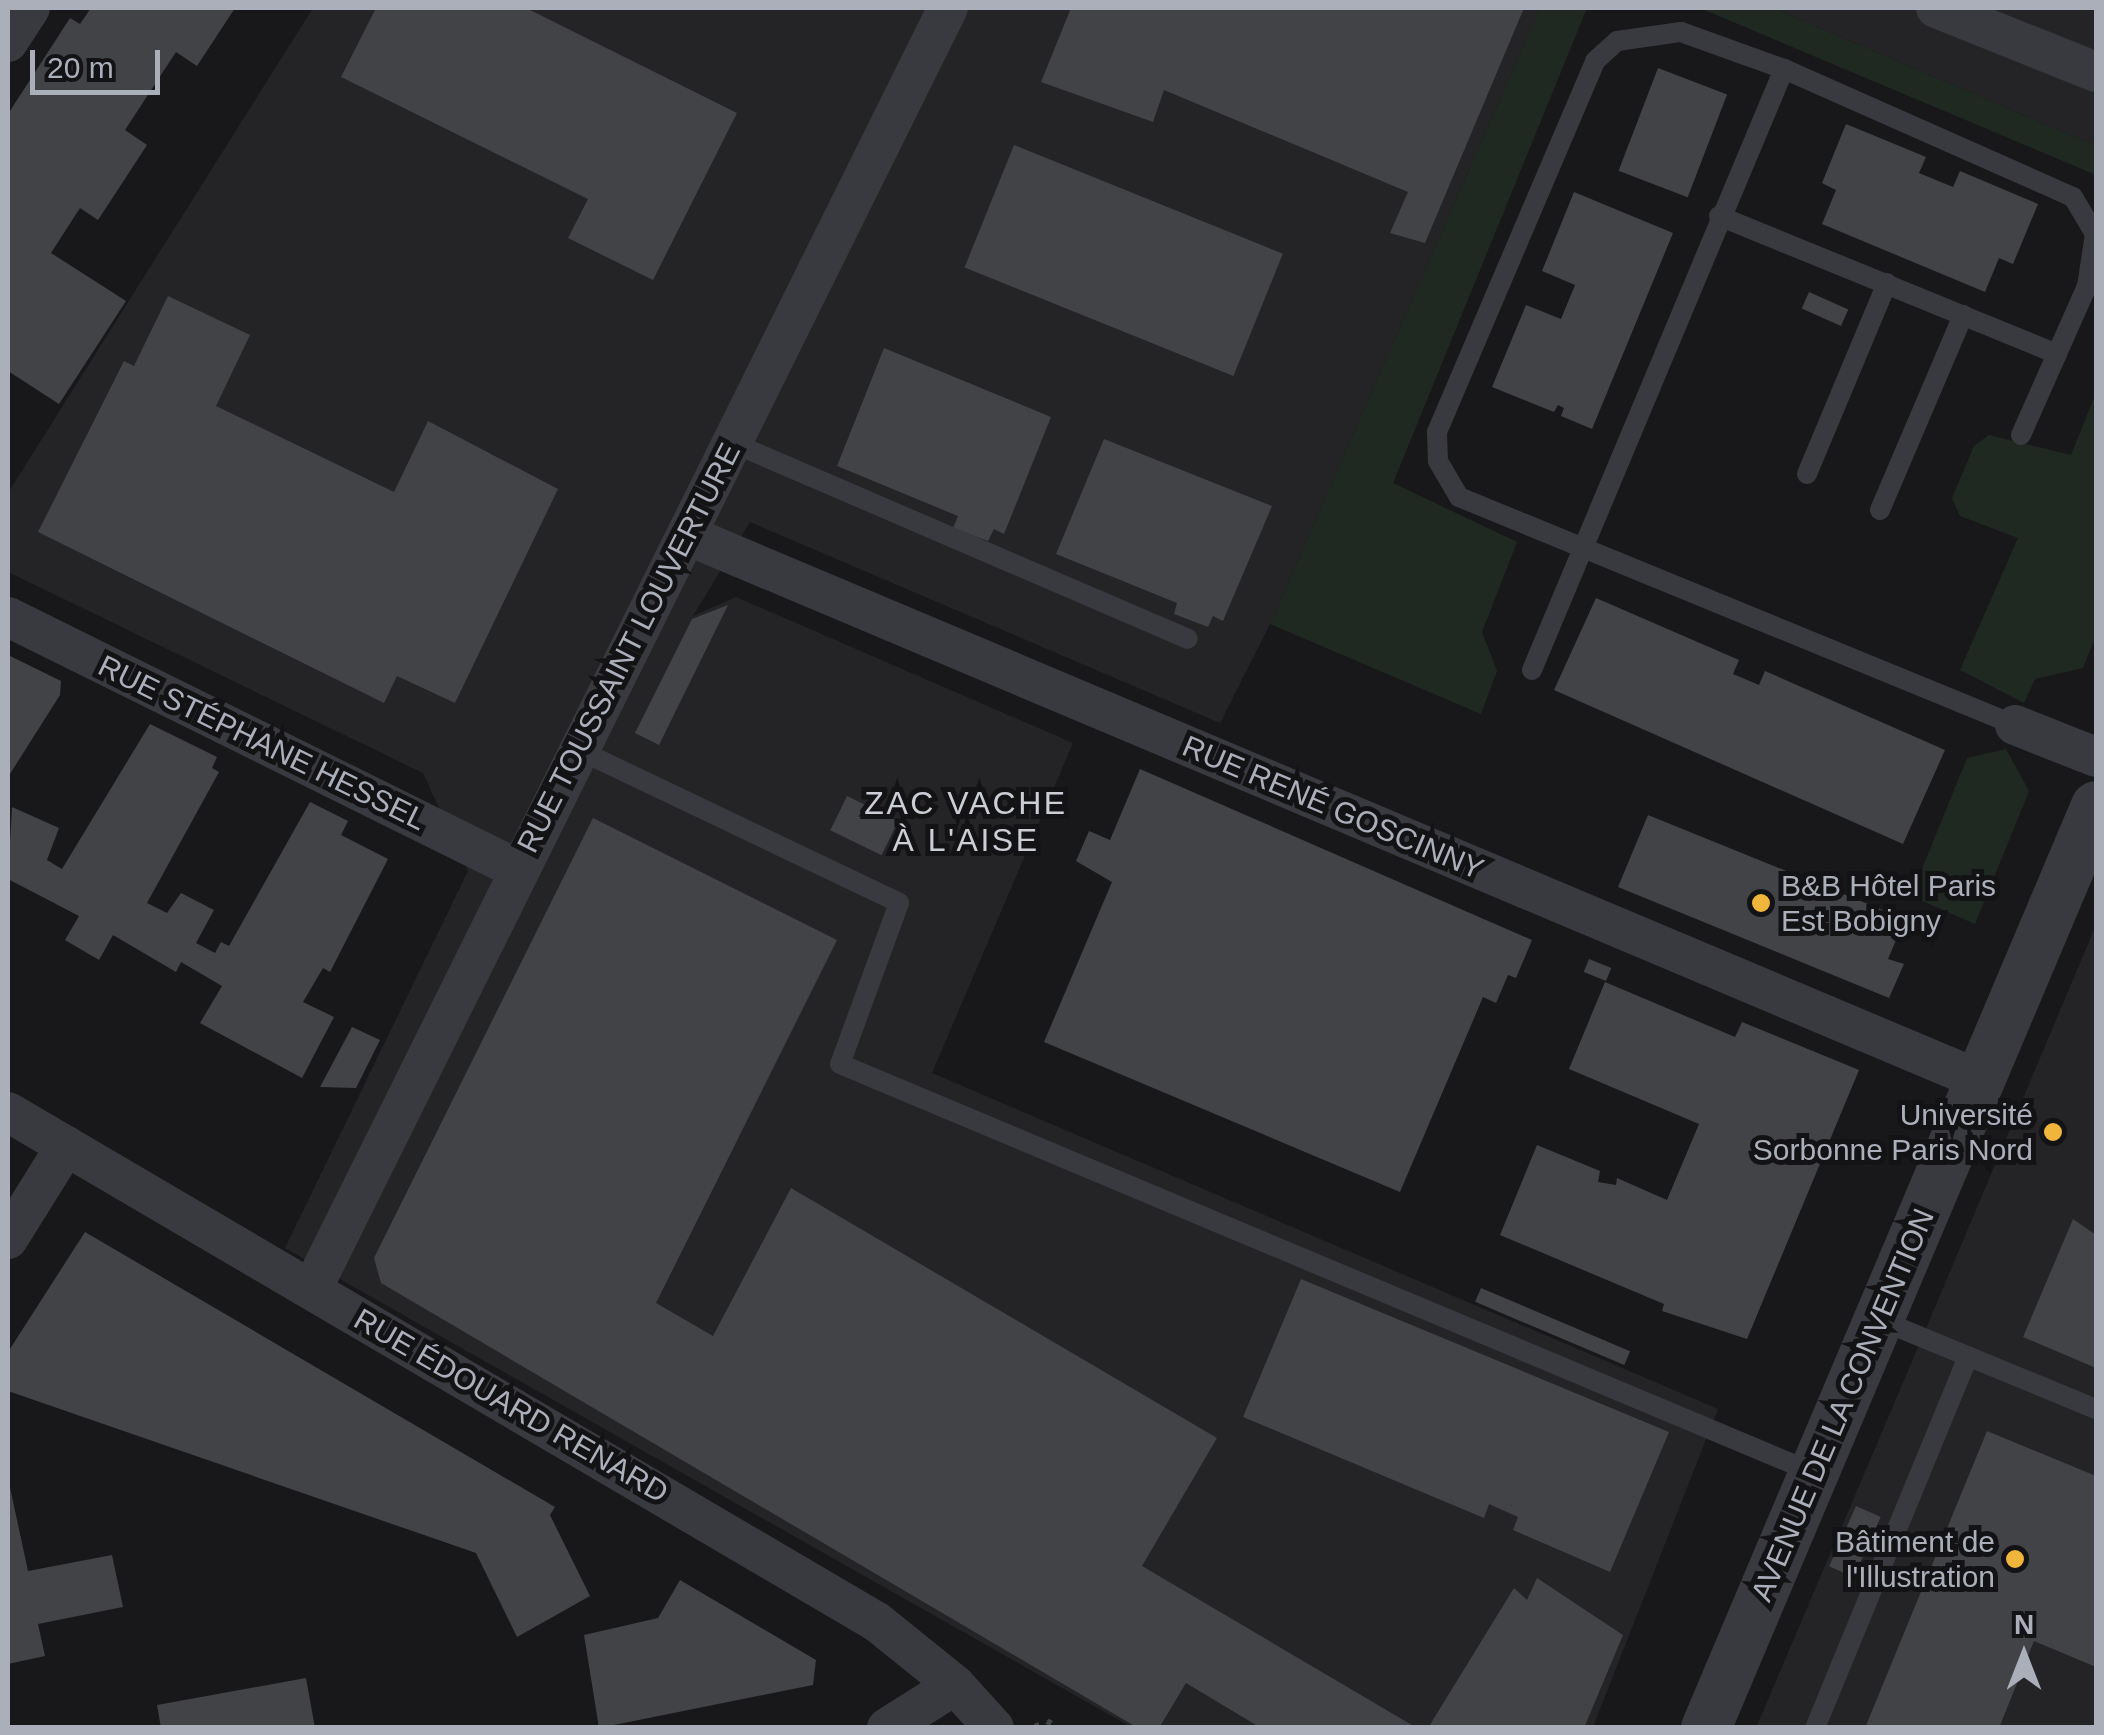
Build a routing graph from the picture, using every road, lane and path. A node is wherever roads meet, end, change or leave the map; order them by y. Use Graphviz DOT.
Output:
graph roads {
  1 [pos="30,8"];
  2 [pos="948,8"];
  3 [pos="1936,8"];
  4 [pos="8,42"];
  5 [pos="1784,68"];
  6 [pos="2096,72"];
  7 [pos="1719,216"];
  8 [pos="2091,216"];
  9 [pos="1887,283"];
  10 [pos="1963,315"];
  11 [pos="2057,354"];
  12 [pos="2021,435"];
  13 [pos="733,443"];
  14 [pos="1806,474"];
  15 [pos="1880,510"];
  16 [pos="687,535"];
  17 [pos="1580,547"];
  18 [pos="8,617"];
  19 [pos="1188,639"];
  20 [pos="1532,670"];
  21 [pos="2015,725"];
  22 [pos="581,751"];
  23 [pos="2096,757"];
  24 [pos="2096,806"];
  25 [pos="517,869"];
  26 [pos="1980,1080"];
  27 [pos="8,1112"];
  28 [pos="66,1146"];
  29 [pos="8,1239"];
  30 [pos="312,1289"];
  31 [pos="1880,1320"];
  32 [pos="1968,1356"];
  33 [pos="2096,1409"];
  34 [pos="1815,1473"];
  35 [pos="955,1686"];
  36 [pos="887,1728"];
  37 [pos="994,1728"];
  38 [pos="1034,1728"];
  39 [pos="1058,1728"];
  40 [pos="1706,1728"];
  41 [pos="1816,1728"];
  1 -- 4 [label="street"];
  2 -- 13 [label="street, RUE TOUSSAINT LOUVERTURE"];
  3 -- 6 [label="street"];
  5 -- 7 [label="lane"];
  5 -- 8 [label="lane"];
  5 -- 17 [label="lane"];
  7 -- 9 [label="lane"];
  7 -- 17 [label="lane"];
  8 -- 11 [label="lane"];
  9 -- 10 [label="lane"];
  9 -- 14 [label="lane"];
  10 -- 11 [label="lane"];
  10 -- 15 [label="lane"];
  11 -- 12 [label="lane"];
  13 -- 16 [label="street, RUE TOUSSAINT LOUVERTURE"];
  13 -- 19 [label="lane"];
  16 -- 22 [label="street, RUE TOUSSAINT LOUVERTURE"];
  16 -- 26 [label="street, RUE RENÉ GOSCINNY"];
  17 -- 20 [label="lane"];
  17 -- 21 [label="lane"];
  18 -- 25 [label="street, RUE STÉPHANE HESSEL"];
  21 -- 23 [label="street"];
  22 -- 25 [label="street, RUE TOUSSAINT LOUVERTURE"];
  22 -- 34 [label="lane"];
  24 -- 26 [label="street, AVENUE DE LA CONVENTION"];
  25 -- 30 [label="street, RUE TOUSSAINT LOUVERTURE"];
  26 -- 31 [label="street, AVENUE DE LA CONVENTION"];
  27 -- 28 [label="street, RUE ÉDOUARD RENARD"];
  28 -- 29 [label="street"];
  28 -- 30 [label="street, RUE ÉDOUARD RENARD"];
  30 -- 35 [label="street, RUE ÉDOUARD RENARD"];
  31 -- 32 [label="lane"];
  31 -- 34 [label="street, AVENUE DE LA CONVENTION"];
  32 -- 33 [label="lane"];
  32 -- 41 [label="lane"];
  34 -- 40 [label="street, AVENUE DE LA CONVENTION"];
  35 -- 36 [label="street"];
  35 -- 37 [label="street, RUE ÉDOUARD RENARD"];
  38 -- 39 [label="path"];
}
